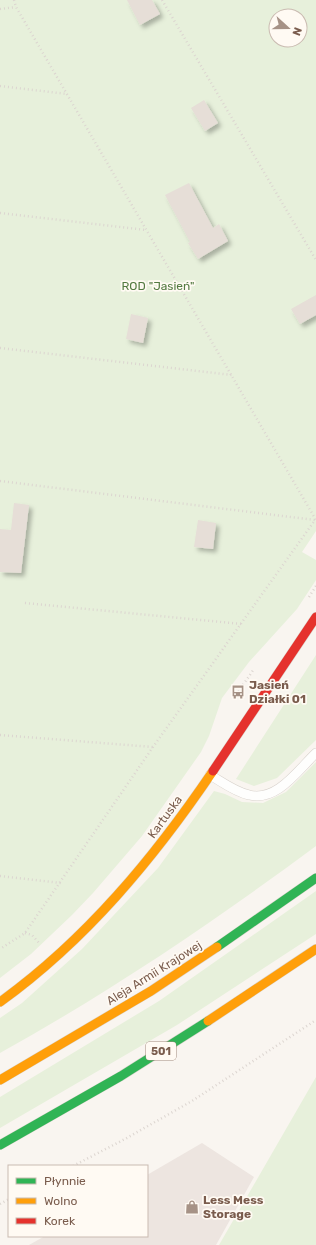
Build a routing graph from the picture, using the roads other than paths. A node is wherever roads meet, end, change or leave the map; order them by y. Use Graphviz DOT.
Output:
graph roads {
  1 [pos="316,616"];
  2 [pos="316,753"];
  3 [pos="210,775"];
  4 [pos="316,869"];
  5 [pos="316,878"];
  6 [pos="262,917"];
  7 [pos="316,949"];
  8 [pos="0,1002"];
  9 [pos="0,1080"];
  10 [pos="0,1145"];
  1 -- 3 [label="main road, Kartuska"];
  2 -- 3 [label="lane"];
  3 -- 8 [label="main road, Kartuska"];
  4 -- 6 [label="main road"];
  5 -- 6 [label="main road, Aleja Armii Krajowej"];
  6 -- 9 [label="main road, Aleja Armii Krajowej"];
  7 -- 10 [label="main road, 501"];
}
